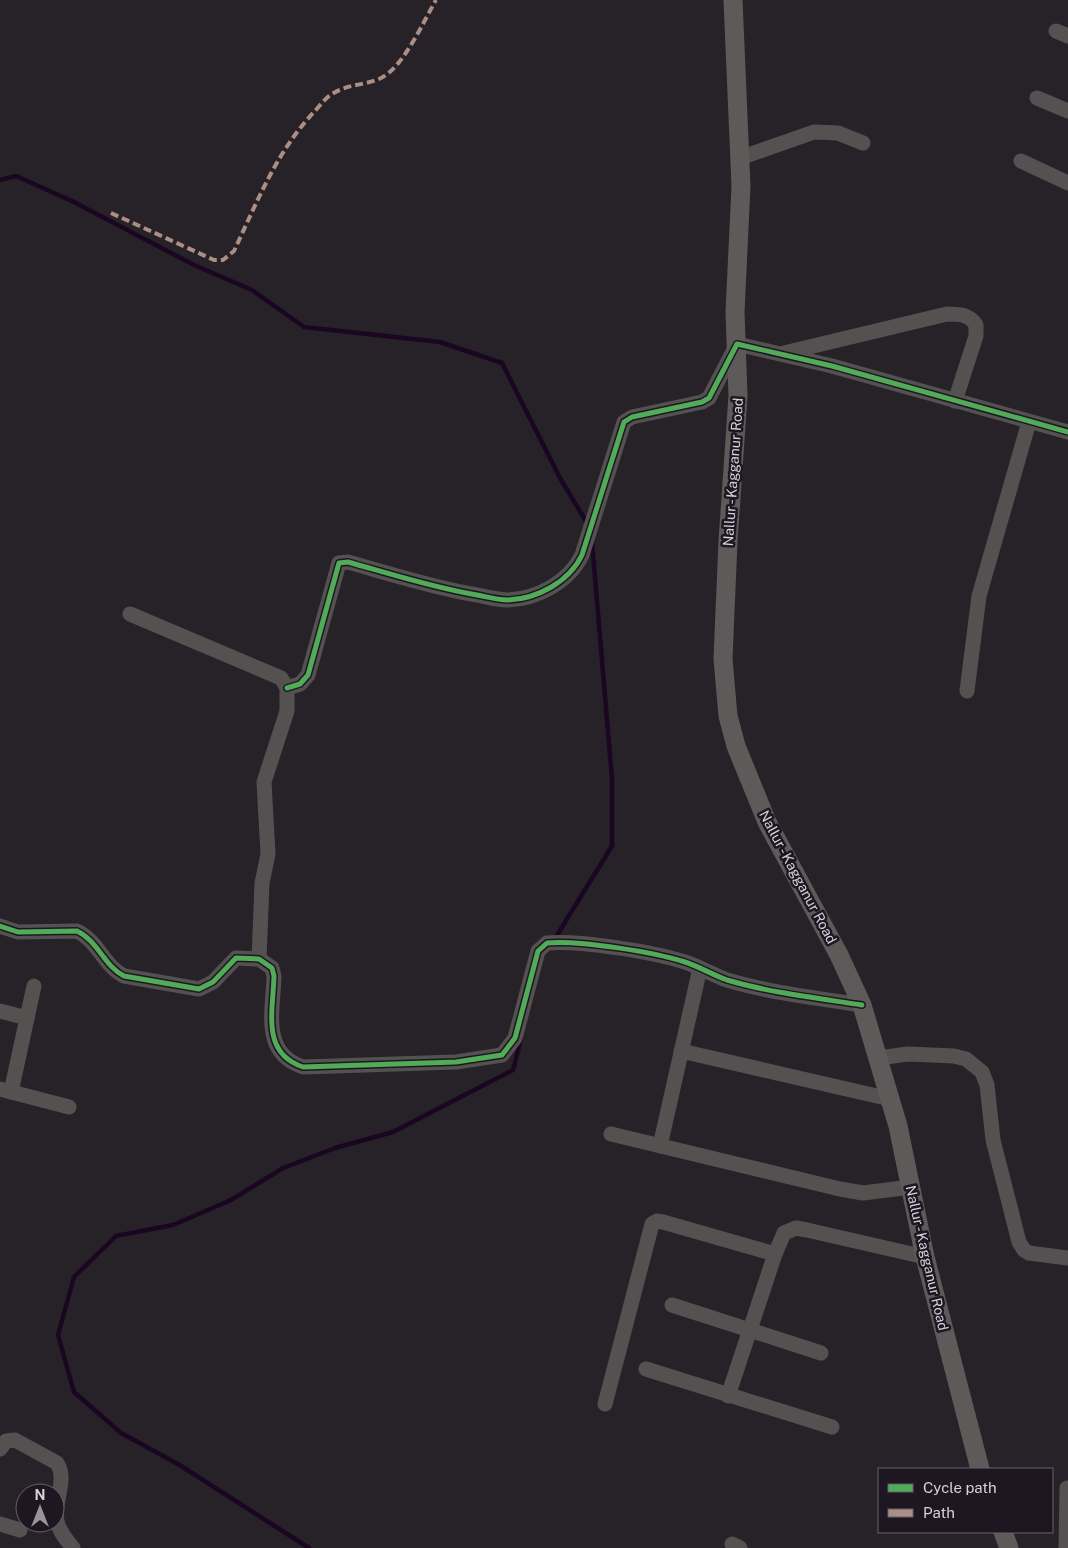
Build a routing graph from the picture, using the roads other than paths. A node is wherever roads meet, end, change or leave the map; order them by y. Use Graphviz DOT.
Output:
graph roads {
  1 [pos="734,0"];
  2 [pos="1037,98"];
  3 [pos="1068,111"];
  4 [pos="863,143"];
  5 [pos="740,158"];
  6 [pos="1021,161"];
  7 [pos="1068,183"];
  8 [pos="736,344"];
  9 [pos="780,354"];
  10 [pos="955,401"];
  11 [pos="1029,422"];
  12 [pos="1068,432"];
  13 [pos="130,614"];
  14 [pos="287,688"];
  15 [pos="967,691"];
  16 [pos="0,926"];
  17 [pos="259,959"];
  18 [pos="700,968"];
  19 [pos="34,986"];
  20 [pos="862,1005"];
  21 [pos="0,1012"];
  22 [pos="27,1018"];
  23 [pos="681,1051"];
  24 [pos="878,1058"];
  25 [pos="5,1090"];
  26 [pos="890,1099"];
  27 [pos="69,1107"];
  28 [pos="611,1134"];
  29 [pos="660,1146"];
  30 [pos="911,1187"];
  31 [pos="774,1254"];
  32 [pos="925,1257"];
  33 [pos="1068,1258"];
  34 [pos="672,1305"];
  35 [pos="749,1331"];
  36 [pos="821,1353"];
  37 [pos="646,1368"];
  38 [pos="728,1396"];
  39 [pos="605,1404"];
  40 [pos="832,1427"];
  41 [pos="0,1449"];
  42 [pos="980,1468"];
  43 [pos="1067,1488"];
  44 [pos="0,1524"];
  45 [pos="15,1528"];
  46 [pos="1003,1533"];
  47 [pos="73,1548"];
  48 [pos="1009,1548"];
  49 [pos="1066,1548"];
  1 -- 5 [label="main road, Nallur - Kagganur Road"];
  2 -- 3 [label="street"];
  4 -- 5 [label="street"];
  5 -- 8 [label="main road, Nallur - Kagganur Road"];
  6 -- 7 [label="street"];
  8 -- 9 [label="street"];
  8 -- 14 [label="street"];
  8 -- 20 [label="main road, Nallur - Kagganur Road"];
  9 -- 10 [label="street"];
  9 -- 10 [label="street"];
  10 -- 11 [label="street"];
  11 -- 12 [label="street"];
  11 -- 15 [label="street"];
  13 -- 14 [label="street"];
  14 -- 17 [label="street"];
  16 -- 17 [label="street"];
  17 -- 18 [label="street"];
  18 -- 20 [label="street"];
  18 -- 23 [label="street"];
  19 -- 22 [label="street"];
  20 -- 24 [label="main road, Nallur - Kagganur Road"];
  21 -- 22 [label="street"];
  22 -- 25 [label="street"];
  23 -- 26 [label="street"];
  23 -- 29 [label="street"];
  24 -- 26 [label="main road, Nallur - Kagganur Road"];
  24 -- 33 [label="street"];
  25 -- 27 [label="street"];
  26 -- 30 [label="main road, Nallur - Kagganur Road"];
  28 -- 29 [label="street"];
  29 -- 30 [label="street"];
  30 -- 32 [label="main road, Nallur - Kagganur Road"];
  31 -- 32 [label="street"];
  31 -- 35 [label="street"];
  31 -- 39 [label="street"];
  32 -- 42 [label="main road, Nallur - Kagganur Road"];
  34 -- 35 [label="street"];
  35 -- 36 [label="street"];
  35 -- 38 [label="street"];
  37 -- 38 [label="street"];
  38 -- 40 [label="street"];
  41 -- 47 [label="street"];
  43 -- 49 [label="street"];
  44 -- 45 [label="street"];
  46 -- 48 [label="main road"];
}
